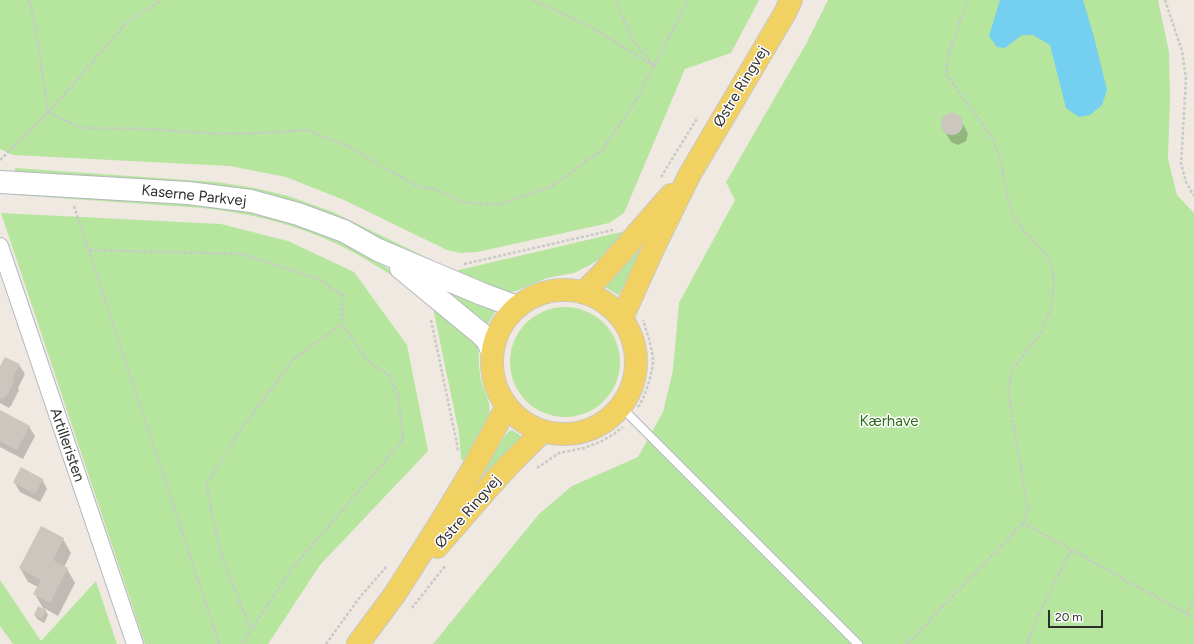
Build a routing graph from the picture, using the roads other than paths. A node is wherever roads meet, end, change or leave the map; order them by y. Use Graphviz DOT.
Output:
graph roads {
  1 [pos="791,0"];
  2 [pos="690,174"];
  3 [pos="0,182"];
  4 [pos="0,246"];
  5 [pos="378,250"];
  6 [pos="584,292"];
  7 [pos="517,307"];
  8 [pos="622,318"];
  9 [pos="492,351"];
  10 [pos="507,406"];
  11 [pos="621,407"];
  12 [pos="543,431"];
  13 [pos="395,594"];
  14 [pos="134,644"];
  15 [pos="358,644"];
  16 [pos="858,644"];
  1 -- 2 [label="main road, Østre Ringvej"];
  2 -- 6 [label="main road, Østre Ringvej"];
  2 -- 8 [label="main road, Østre Ringvej"];
  3 -- 5 [label="street, Kaserne Parkvej"];
  4 -- 14 [label="street, Artilleristen"];
  5 -- 7 [label="street, Kaserne Parkvej"];
  5 -- 9 [label="street, Kaserne Parkvej"];
  6 -- 7 [label="main road"];
  6 -- 8 [label="main road"];
  7 -- 9 [label="main road"];
  8 -- 11 [label="main road"];
  9 -- 10 [label="main road"];
  10 -- 12 [label="main road"];
  10 -- 13 [label="main road, Østre Ringvej"];
  11 -- 12 [label="main road"];
  11 -- 16 [label="lane"];
  12 -- 13 [label="main road, Østre Ringvej"];
  13 -- 15 [label="main road, Østre Ringvej"];
}
